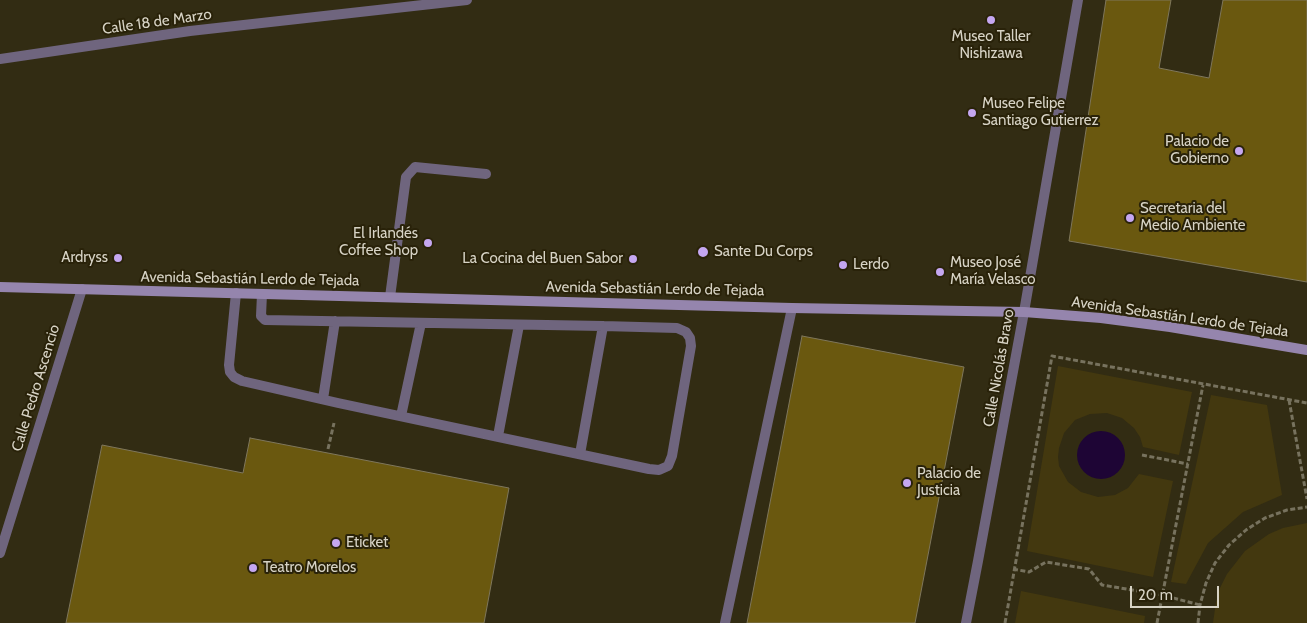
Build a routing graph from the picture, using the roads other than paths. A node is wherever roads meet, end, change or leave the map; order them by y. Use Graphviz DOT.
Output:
graph roads {
  1 [pos="467,0"];
  2 [pos="1078,0"];
  3 [pos="0,59"];
  4 [pos="486,174"];
  5 [pos="0,288"];
  6 [pos="82,290"];
  7 [pos="236,293"];
  8 [pos="262,294"];
  9 [pos="390,297"];
  10 [pos="792,308"];
  11 [pos="1024,312"];
  12 [pos="335,321"];
  13 [pos="421,323"];
  14 [pos="519,325"];
  15 [pos="603,326"];
  16 [pos="1307,350"];
  17 [pos="323,399"];
  18 [pos="401,416"];
  19 [pos="498,436"];
  20 [pos="580,454"];
  21 [pos="0,553"];
  22 [pos="726,623"];
  23 [pos="966,623"];
  1 -- 3 [label="street, Calle 18 de Marzo"];
  2 -- 11 [label="street, Calle Nicolás Bravo"];
  4 -- 9 [label="street"];
  5 -- 6 [label="main road, Avenida Sebastián Lerdo de Tejada"];
  6 -- 7 [label="main road, Avenida Sebastián Lerdo de Tejada"];
  6 -- 21 [label="street, Calle Pedro Ascencio"];
  7 -- 8 [label="main road, Avenida Sebastián Lerdo de Tejada"];
  7 -- 17 [label="street"];
  8 -- 9 [label="main road, Avenida Sebastián Lerdo de Tejada"];
  8 -- 12 [label="street"];
  9 -- 10 [label="main road, Avenida Sebastián Lerdo de Tejada"];
  10 -- 11 [label="main road, Avenida Sebastián Lerdo de Tejada"];
  10 -- 22 [label="street"];
  11 -- 16 [label="main road, Avenida Sebastián Lerdo de Tejada"];
  11 -- 23 [label="street, Calle Nicolás Bravo"];
  12 -- 13 [label="street"];
  12 -- 17 [label="street"];
  13 -- 14 [label="street"];
  13 -- 18 [label="street"];
  14 -- 15 [label="street"];
  14 -- 19 [label="street"];
  15 -- 20 [label="street"];
  15 -- 20 [label="street"];
  17 -- 18 [label="street"];
  18 -- 19 [label="street"];
  19 -- 20 [label="street"];
}
